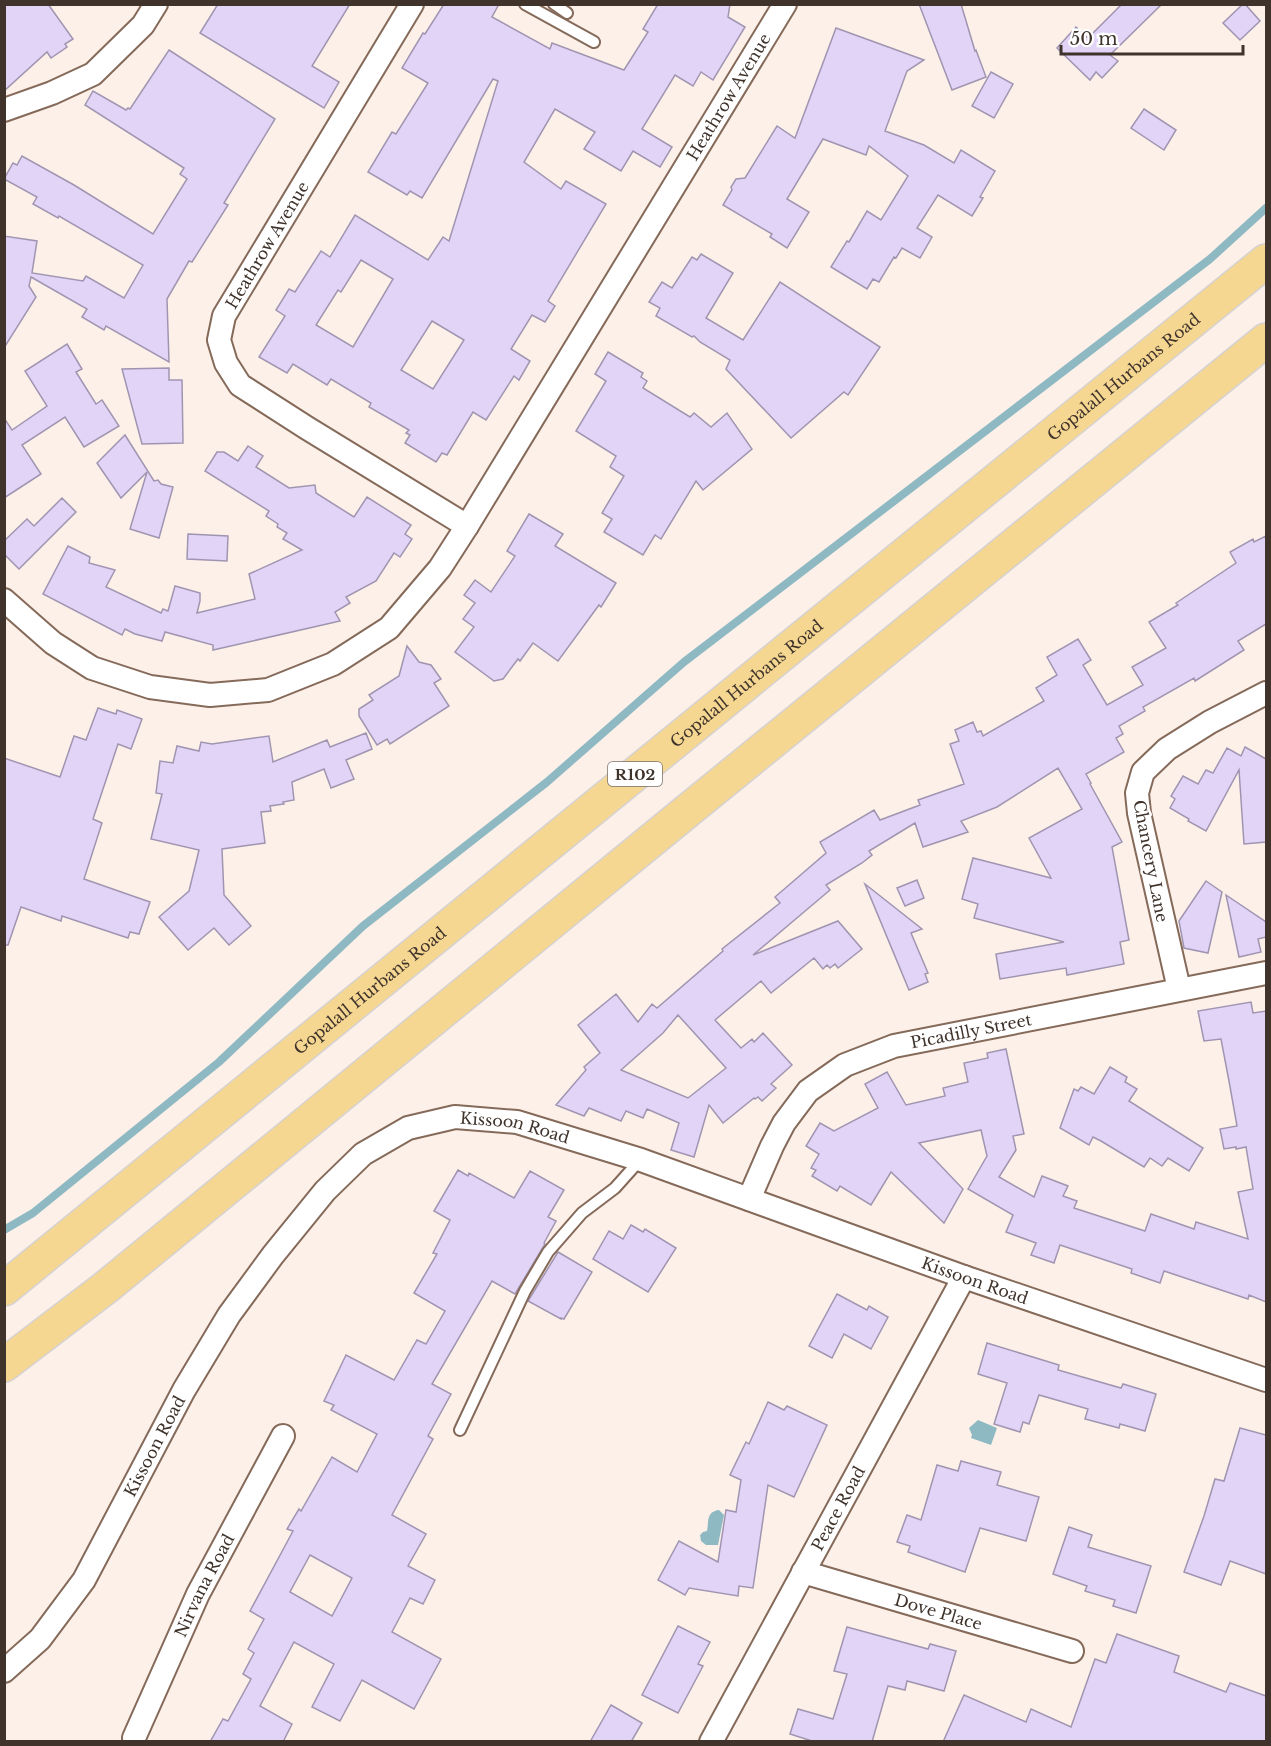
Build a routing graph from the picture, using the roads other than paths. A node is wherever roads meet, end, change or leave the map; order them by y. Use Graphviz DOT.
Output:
graph roads {
  1 [pos="156,4"];
  2 [pos="412,4"];
  3 [pos="525,4"];
  4 [pos="554,4"];
  5 [pos="785,4"];
  6 [pos="567,13"];
  7 [pos="594,42"];
  8 [pos="4,110"];
  9 [pos="1266,261"];
  10 [pos="1266,340"];
  11 [pos="467,526"];
  12 [pos="4,600"];
  13 [pos="1266,693"];
  14 [pos="1266,973"];
  15 [pos="1179,989"];
  16 [pos="641,1160"];
  17 [pos="749,1199"];
  18 [pos="964,1277"];
  19 [pos="4,1289"];
  20 [pos="6,1364"];
  21 [pos="1266,1380"];
  22 [pos="460,1430"];
  23 [pos="283,1436"];
  24 [pos="803,1572"];
  25 [pos="1072,1651"];
  26 [pos="4,1671"];
  27 [pos="135,1740"];
  28 [pos="711,1742"];
  1 -- 8 [label="street"];
  2 -- 11 [label="street, Heathrow Avenue"];
  3 -- 7 [label="lane"];
  4 -- 6 [label="lane"];
  5 -- 11 [label="street, Heathrow Avenue"];
  9 -- 19 [label="main road, Gopalall Hurbans Road / R102"];
  10 -- 20 [label="main road"];
  11 -- 12 [label="street, Heathrow Avenue"];
  13 -- 15 [label="street, Chancery Lane"];
  14 -- 15 [label="street, Picadilly Street"];
  15 -- 17 [label="street, Picadilly Street"];
  16 -- 17 [label="street, Kissoon Road"];
  16 -- 22 [label="lane"];
  16 -- 26 [label="street, Kissoon Road"];
  17 -- 18 [label="street, Kissoon Road"];
  18 -- 21 [label="street, Kissoon Road"];
  18 -- 24 [label="street, Peace Road"];
  23 -- 27 [label="street, Nirvana Road"];
  24 -- 25 [label="street, Dove Place"];
  24 -- 28 [label="street, Peace Road"];
}
